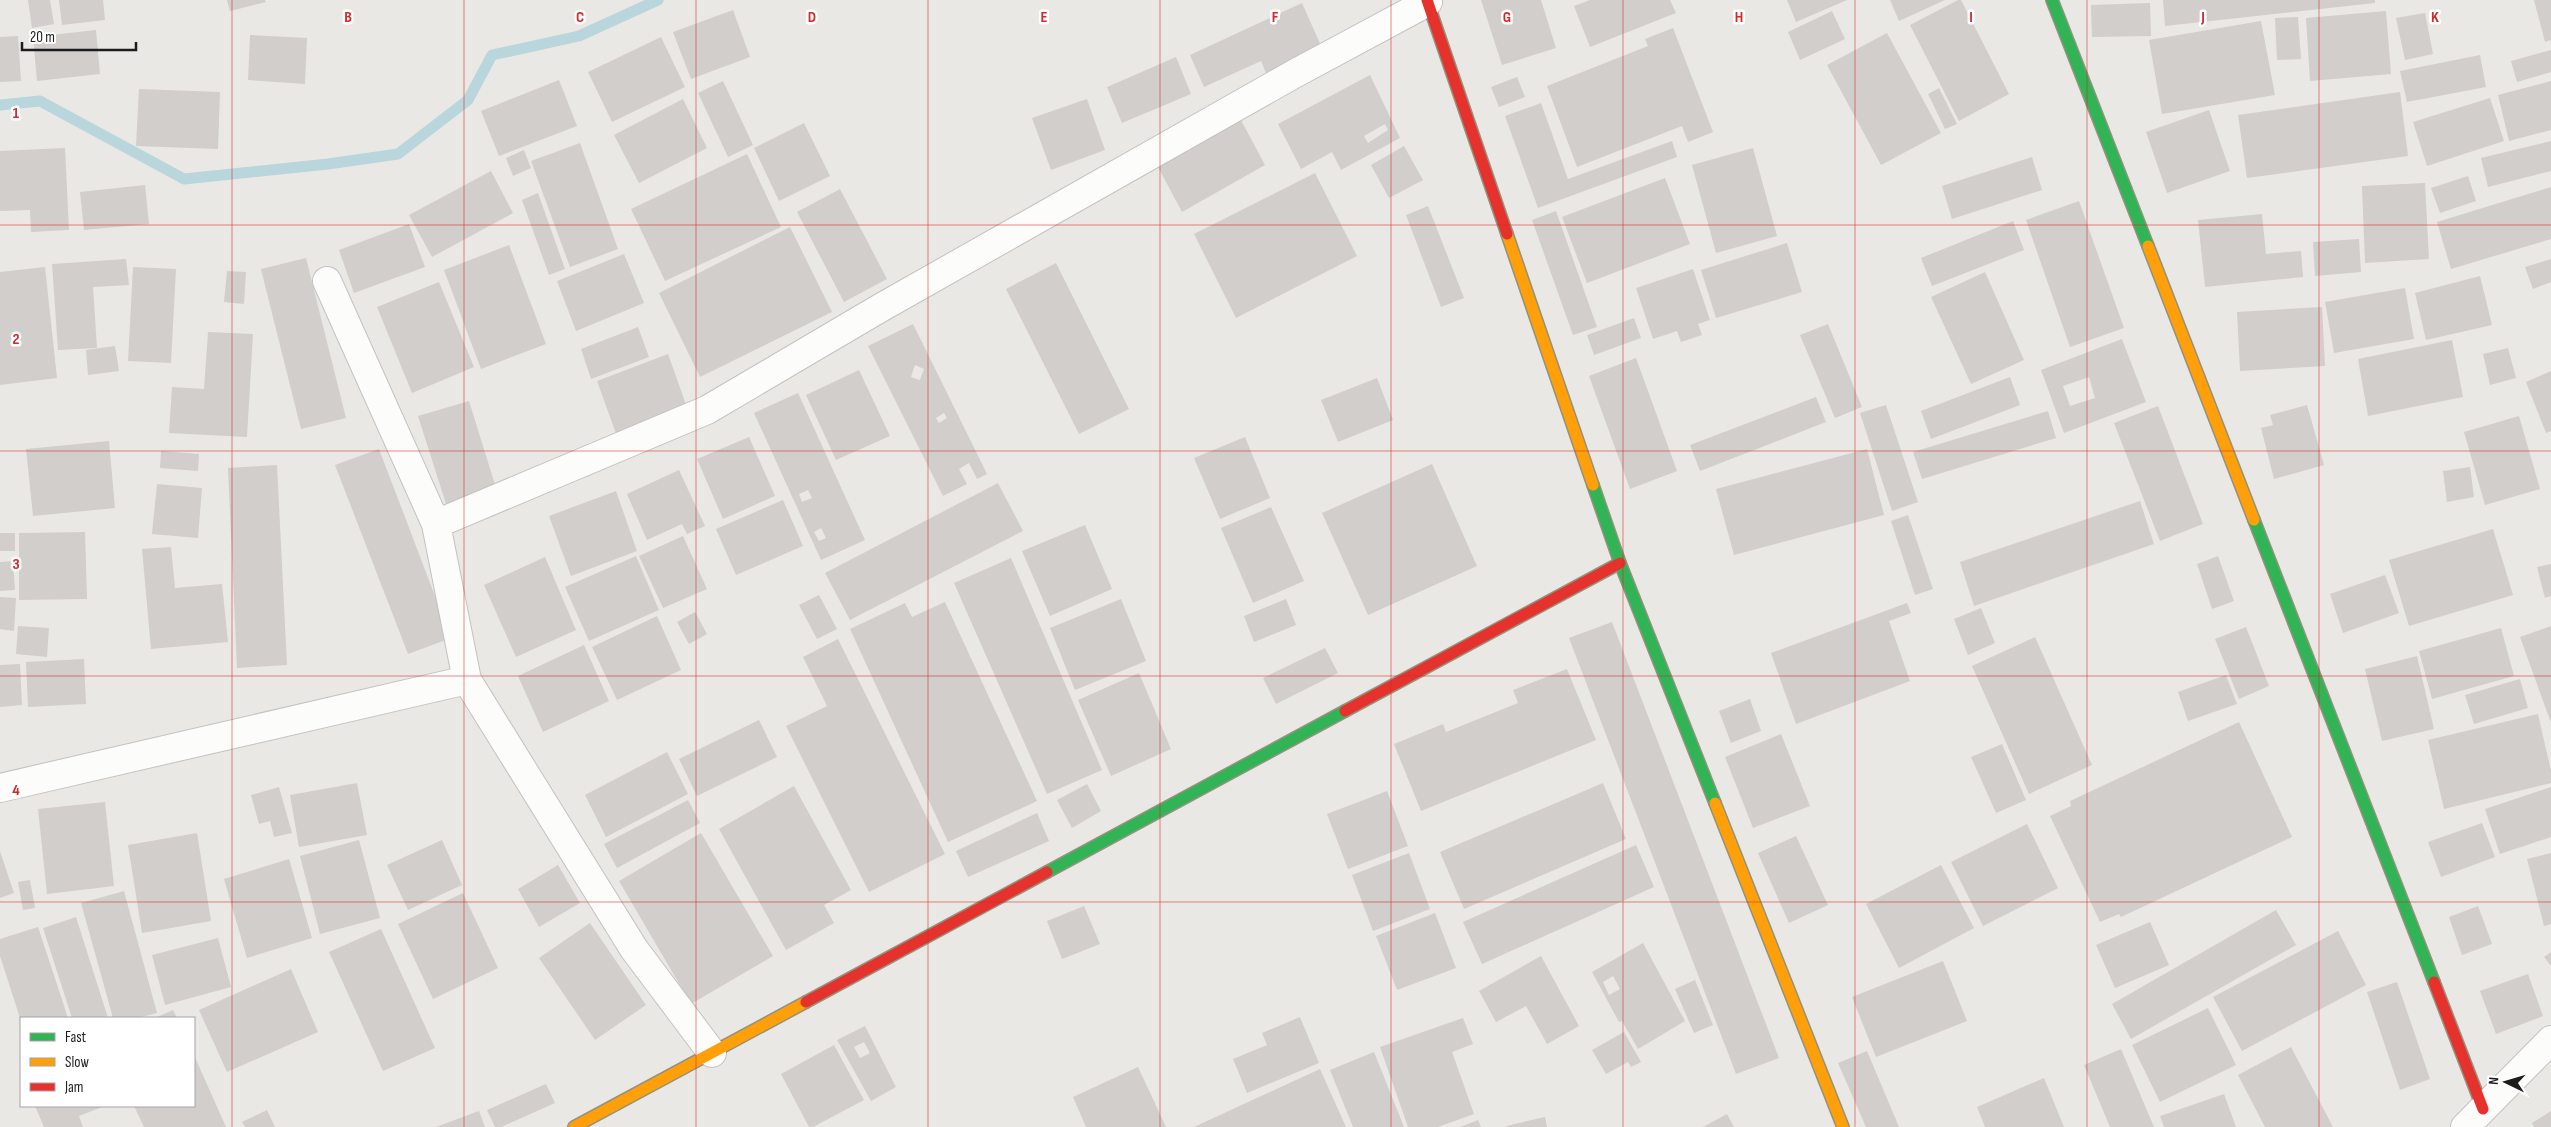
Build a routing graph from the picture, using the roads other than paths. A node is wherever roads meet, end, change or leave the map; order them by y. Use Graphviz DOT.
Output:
graph roads {
  1 [pos="2052,0"];
  2 [pos="1427,1"];
  3 [pos="327,281"];
  4 [pos="436,524"];
  5 [pos="1620,563"];
  6 [pos="467,680"];
  7 [pos="0,788"];
  8 [pos="2551,1040"];
  9 [pos="712,1052"];
  10 [pos="2474,1118"];
  11 [pos="574,1127"];
  12 [pos="1843,1127"];
  1 -- 10 [label="street"];
  2 -- 4 [label="street"];
  2 -- 5 [label="street"];
  3 -- 4 [label="street"];
  4 -- 6 [label="street"];
  5 -- 9 [label="street"];
  5 -- 12 [label="street"];
  6 -- 7 [label="street"];
  6 -- 9 [label="street"];
  8 -- 10 [label="street"];
  9 -- 11 [label="street"];
}
